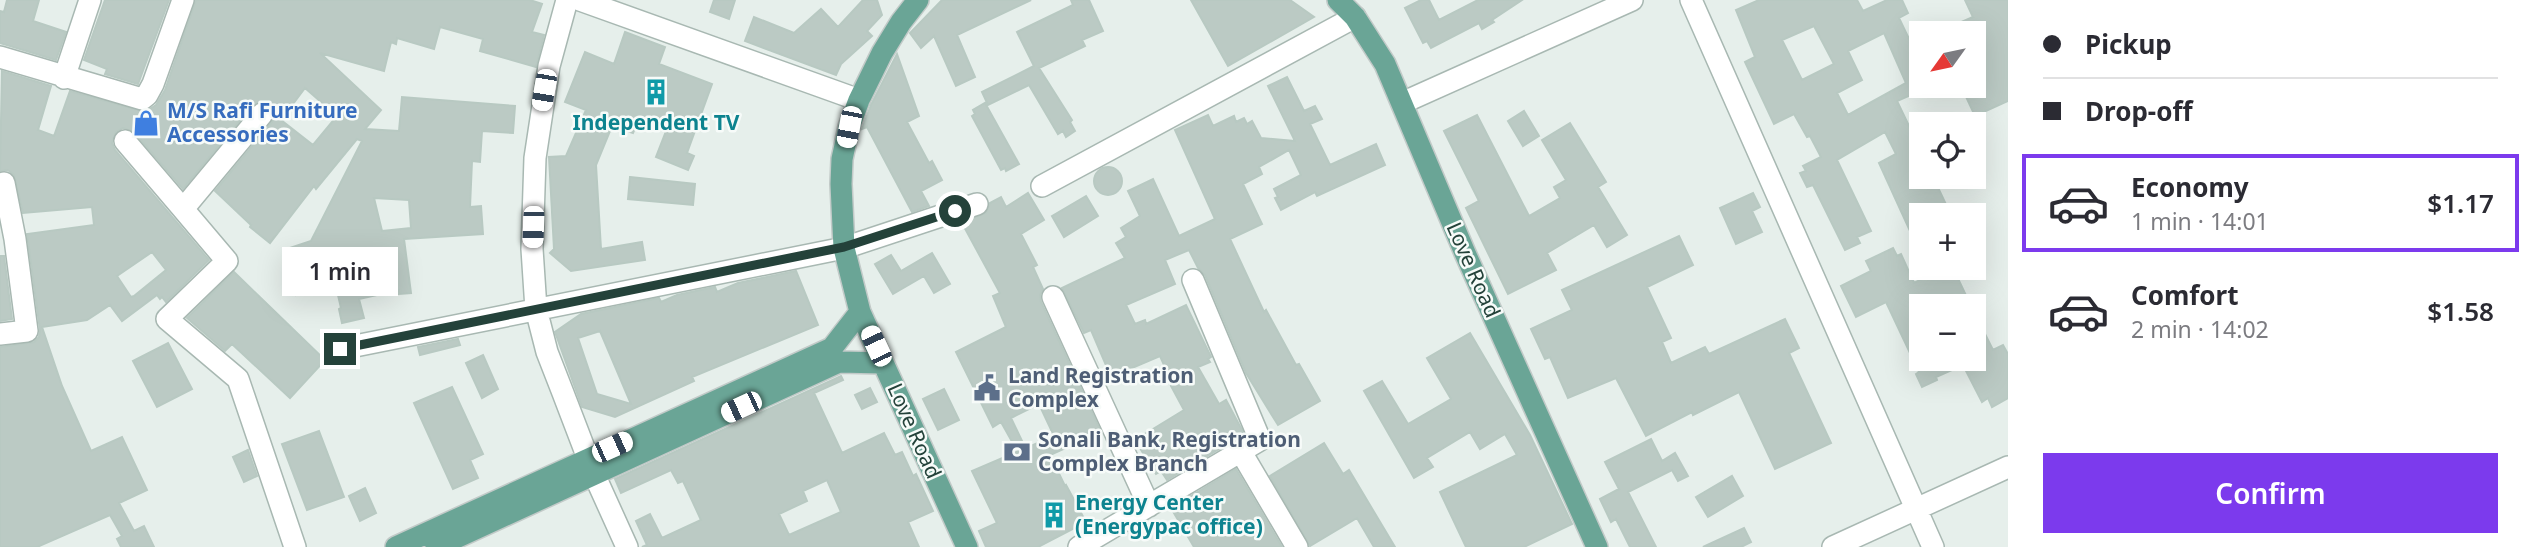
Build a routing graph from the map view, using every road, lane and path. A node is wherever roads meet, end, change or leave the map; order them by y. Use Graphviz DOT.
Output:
graph roads {
  1 [pos="90,0"];
  2 [pos="183,0"];
  3 [pos="567,0"];
  4 [pos="580,0"];
  5 [pos="918,0"];
  6 [pos="1338,0"];
  7 [pos="1632,0"];
  8 [pos="1691,0"];
  9 [pos="1355,18"];
  10 [pos="0,57"];
  11 [pos="64,78"];
  12 [pos="859,100"];
  13 [pos="1402,103"];
  14 [pos="262,114"];
  15 [pos="125,141"];
  16 [pos="4,183"];
  17 [pos="1042,186"];
  18 [pos="977,204"];
  19 [pos="183,209"];
  20 [pos="844,247"];
  21 [pos="1192,280"];
  22 [pos="1053,297"];
  23 [pos="536,309"];
  24 [pos="860,312"];
  25 [pos="0,334"];
  26 [pos="340,349"];
  27 [pos="835,355"];
  28 [pos="883,363"];
  29 [pos="1241,452"];
  30 [pos="591,466"];
  31 [pos="2008,467"];
  32 [pos="1149,506"];
  33 [pos="1916,509"];
  34 [pos="295,547"];
  35 [pos="396,547"];
  36 [pos="436,547"];
  37 [pos="627,547"];
  38 [pos="967,547"];
  39 [pos="1079,547"];
  40 [pos="1297,547"];
  41 [pos="1597,547"];
  42 [pos="1833,547"];
  43 [pos="1933,547"];
  1 -- 11 [label="street"];
  2 -- 11 [label="street"];
  3 -- 23 [label="street"];
  4 -- 12 [label="street"];
  5 -- 12 [label="main road, Love Road"];
  6 -- 9 [label="main road, Love Road"];
  7 -- 13 [label="street"];
  8 -- 33 [label="street"];
  9 -- 13 [label="main road, Love Road"];
  9 -- 17 [label="street"];
  10 -- 11 [label="street"];
  12 -- 20 [label="main road, Love Road"];
  13 -- 41 [label="main road, Love Road"];
  14 -- 19 [label="street"];
  15 -- 19 [label="street"];
  16 -- 25 [label="street"];
  18 -- 20 [label="street"];
  19 -- 34 [label="street"];
  20 -- 23 [label="street"];
  20 -- 24 [label="main road, Love Road"];
  21 -- 29 [label="street"];
  22 -- 32 [label="street"];
  23 -- 26 [label="street"];
  23 -- 30 [label="street"];
  24 -- 27 [label="main road"];
  24 -- 28 [label="main road, Love Road"];
  27 -- 28 [label="main road"];
  27 -- 30 [label="main road"];
  28 -- 38 [label="main road, Love Road"];
  29 -- 32 [label="street"];
  29 -- 40 [label="street"];
  30 -- 35 [label="main road"];
  30 -- 36 [label="main road"];
  30 -- 37 [label="street"];
  31 -- 33 [label="street"];
  32 -- 39 [label="street"];
  33 -- 42 [label="street"];
  33 -- 43 [label="street"];
}
